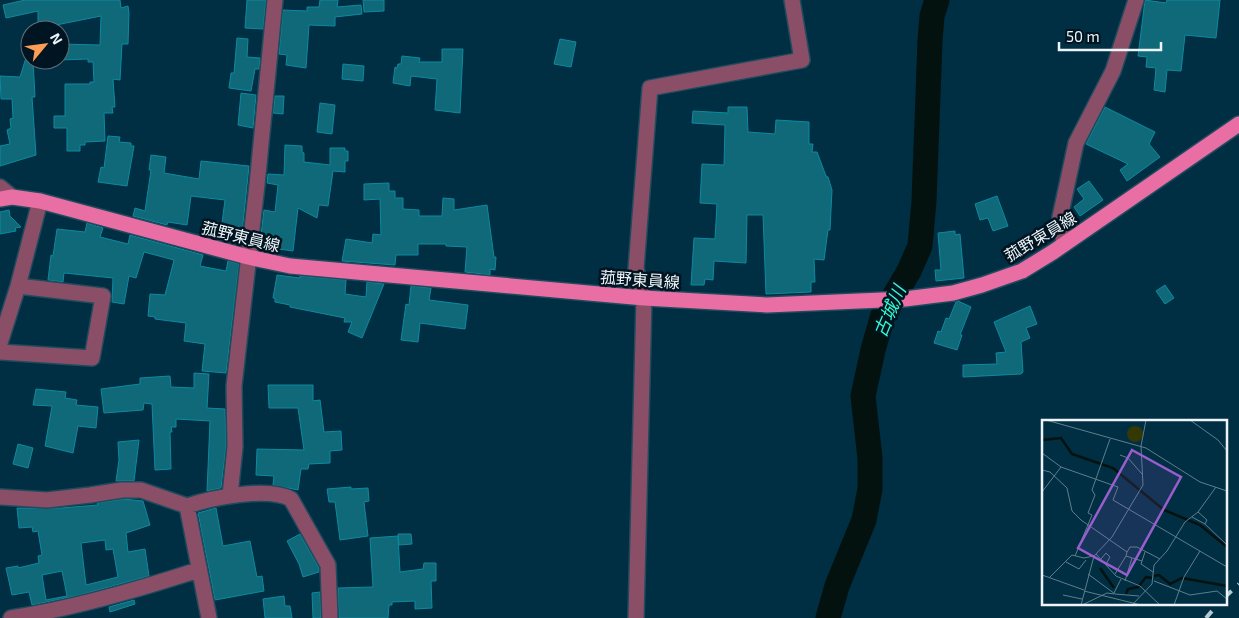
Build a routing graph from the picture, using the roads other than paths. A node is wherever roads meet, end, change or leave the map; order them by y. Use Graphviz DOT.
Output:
graph roads {
  1 [pos="275,0"];
  2 [pos="792,0"];
  3 [pos="1136,0"];
  4 [pos="1239,124"];
  5 [pos="0,187"];
  6 [pos="6,198"];
  7 [pos="40,201"];
  8 [pos="1064,244"];
  9 [pos="248,257"];
  10 [pos="18,286"];
  11 [pos="644,298"];
  12 [pos="0,343"];
  13 [pos="0,352"];
  14 [pos="230,495"];
  15 [pos="0,498"];
  16 [pos="186,506"];
  17 [pos="198,570"];
  18 [pos="11,618"];
  19 [pos="209,618"];
  20 [pos="330,618"];
  21 [pos="636,618"];
  1 -- 9 [label="street"];
  2 -- 11 [label="street"];
  3 -- 8 [label="street"];
  4 -- 8 [label="main road, 菰野東員線"];
  5 -- 6 [label="street"];
  6 -- 7 [label="main road, 菰野東員線"];
  7 -- 9 [label="main road, 菰野東員線"];
  7 -- 10 [label="street"];
  8 -- 11 [label="main road, 菰野東員線"];
  9 -- 11 [label="main road, 菰野東員線"];
  9 -- 14 [label="street"];
  10 -- 12 [label="street"];
  10 -- 13 [label="street"];
  11 -- 21 [label="street"];
  14 -- 16 [label="street"];
  14 -- 20 [label="street"];
  15 -- 16 [label="street"];
  16 -- 17 [label="street"];
  17 -- 18 [label="street"];
  17 -- 19 [label="street"];
}
